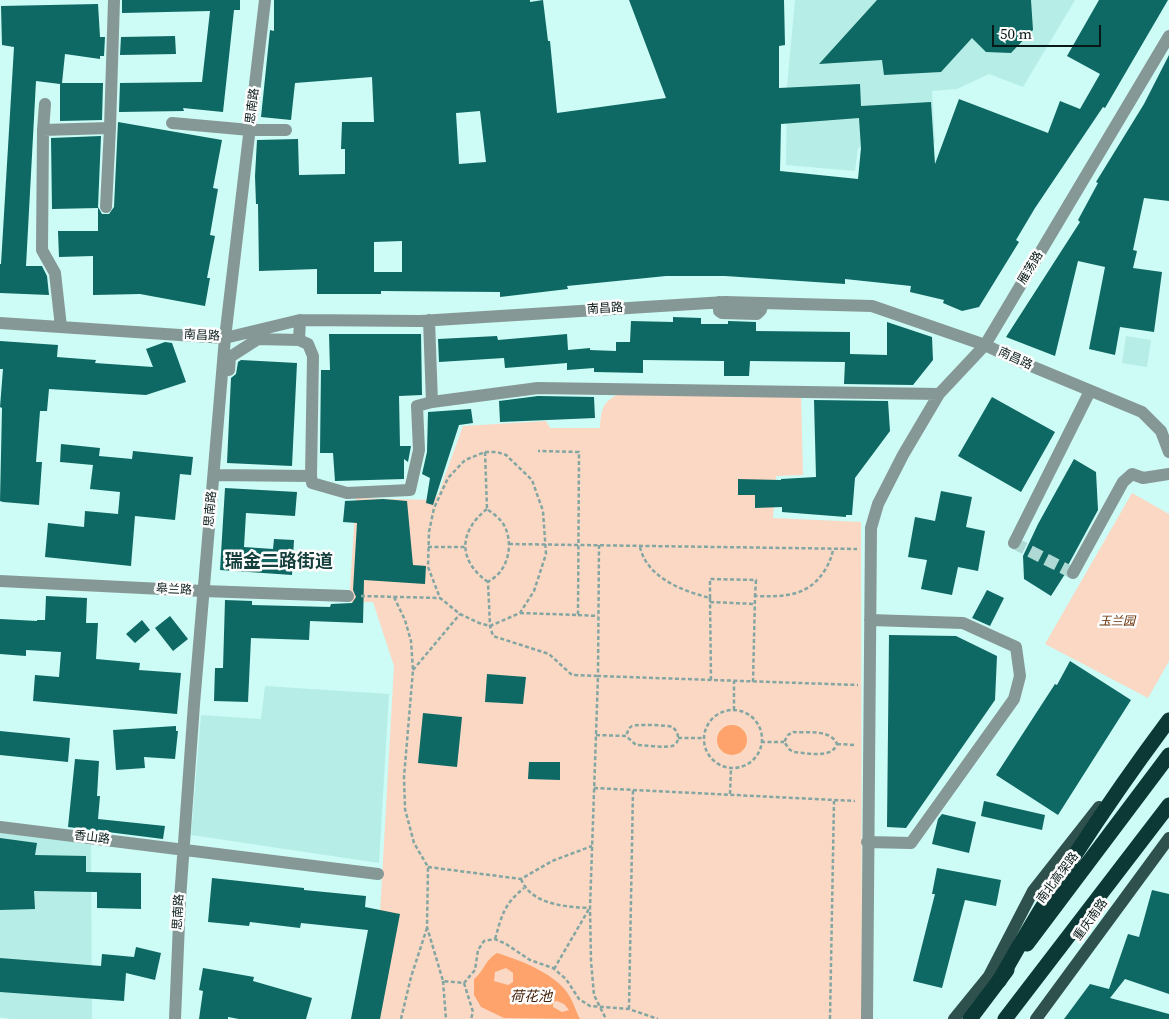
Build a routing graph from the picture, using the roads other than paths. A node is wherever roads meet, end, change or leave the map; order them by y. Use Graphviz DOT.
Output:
graph roads {
  1 [pos="114,0"];
  2 [pos="265,0"];
  3 [pos="1169,36"];
  4 [pos="45,104"];
  5 [pos="172,123"];
  6 [pos="110,128"];
  7 [pos="43,130"];
  8 [pos="250,130"];
  9 [pos="286,130"];
  10 [pos="106,207"];
  11 [pos="300,320"];
  12 [pos="429,320"];
  13 [pos="0,323"];
  14 [pos="61,327"];
  15 [pos="225,338"];
  16 [pos="299,340"];
  17 [pos="985,345"];
  18 [pos="1090,391"];
  19 [pos="939,394"];
  20 [pos="432,402"];
  21 [pos="1169,452"];
  22 [pos="1169,474"];
  23 [pos="218,475"];
  24 [pos="311,476"];
  25 [pos="1014,543"];
  26 [pos="1074,573"];
  27 [pos="0,581"];
  28 [pos="203,591"];
  29 [pos="348,596"];
  30 [pos="870,620"];
  31 [pos="1169,715"];
  32 [pos="1169,720"];
  33 [pos="1169,748"];
  34 [pos="1169,755"];
  35 [pos="1169,805"];
  36 [pos="0,827"];
  37 [pos="1169,838"];
  38 [pos="868,842"];
  39 [pos="183,849"];
  40 [pos="1164,851"];
  41 [pos="1081,860"];
  42 [pos="1050,871"];
  43 [pos="378,874"];
  44 [pos="994,978"];
  45 [pos="174,1019"];
  46 [pos="867,1019"];
  47 [pos="954,1019"];
  48 [pos="970,1019"];
  49 [pos="1005,1019"];
  50 [pos="1036,1019"];
  1 -- 6 [label="street"];
  2 -- 8 [label="street, 思南路"];
  3 -- 17 [label="street, 雁荡路"];
  4 -- 7 [label="street"];
  5 -- 8 [label="street"];
  6 -- 7 [label="street"];
  6 -- 10 [label="street"];
  7 -- 14 [label="street"];
  8 -- 9 [label="street"];
  8 -- 15 [label="street, 思南路"];
  11 -- 12 [label="street, 南昌路"];
  11 -- 15 [label="street, 南昌路"];
  11 -- 16 [label="street"];
  12 -- 17 [label="street, 南昌路"];
  12 -- 20 [label="street"];
  13 -- 14 [label="street, 南昌路"];
  14 -- 15 [label="street, 南昌路"];
  15 -- 23 [label="street, 思南路"];
  16 -- 23 [label="street"];
  16 -- 24 [label="street"];
  17 -- 18 [label="street, 南昌路"];
  17 -- 19 [label="street, 雁荡路"];
  18 -- 21 [label="street, 南昌路"];
  18 -- 25 [label="street"];
  19 -- 20 [label="street"];
  19 -- 30 [label="street, 雁荡路"];
  20 -- 24 [label="street"];
  22 -- 26 [label="street"];
  23 -- 24 [label="street"];
  23 -- 28 [label="street, 思南路"];
  27 -- 28 [label="street, 皋兰路"];
  28 -- 29 [label="street, 皋兰路"];
  28 -- 39 [label="street, 思南路"];
  30 -- 38 [label="street, 雁荡路"];
  30 -- 38 [label="street"];
  31 -- 42 [label="main road"];
  32 -- 44 [label="highway, bridge"];
  33 -- 41 [label="main road"];
  34 -- 44 [label="highway, 南北高架路, bridge"];
  35 -- 49 [label="highway"];
  36 -- 39 [label="street, 香山路"];
  37 -- 40 [label="main road, 重庆南路"];
  38 -- 46 [label="street, 雁荡路"];
  39 -- 43 [label="street, 香山路"];
  39 -- 45 [label="street, 思南路"];
  40 -- 50 [label="main road, 重庆南路"];
  41 -- 42 [label="main road"];
  41 -- 44 [label="main road"];
  42 -- 44 [label="main road"];
  44 -- 47 [label="main road"];
  44 -- 48 [label="highway, 南北高架路"];
}
